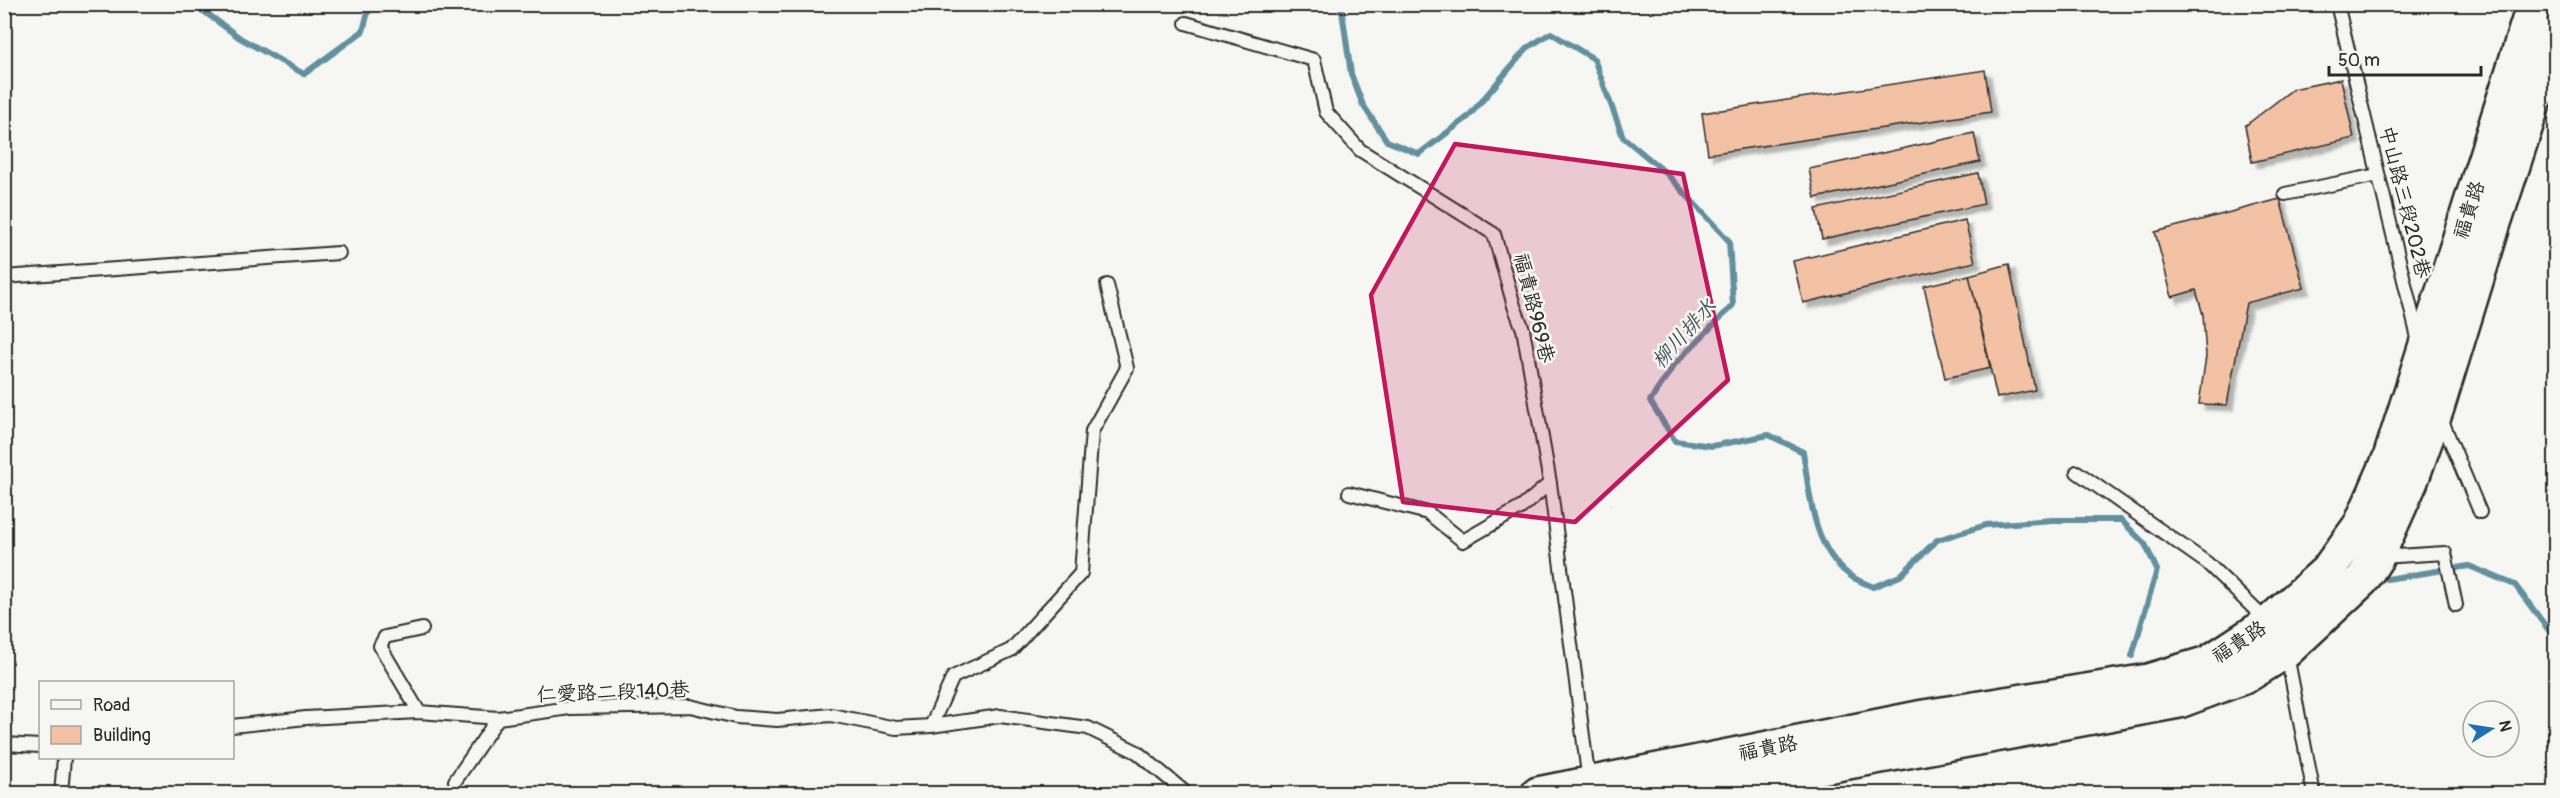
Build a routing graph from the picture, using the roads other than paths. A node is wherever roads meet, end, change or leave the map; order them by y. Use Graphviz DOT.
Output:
graph roads {
  1 [pos="2337,4"];
  2 [pos="2534,4"];
  3 [pos="1186,23"];
  4 [pos="2556,34"];
  5 [pos="2378,175"];
  6 [pos="2285,194"];
  7 [pos="339,253"];
  8 [pos="4,277"];
  9 [pos="1107,285"];
  10 [pos="2430,383"];
  11 [pos="2077,472"];
  12 [pos="1550,483"];
  13 [pos="1349,493"];
  14 [pos="2480,512"];
  15 [pos="2377,557"];
  16 [pos="2456,605"];
  17 [pos="2269,623"];
  18 [pos="422,629"];
  19 [pos="2286,651"];
  20 [pos="419,712"];
  21 [pos="498,718"];
  22 [pos="234,726"];
  23 [pos="931,726"];
  24 [pos="4,744"];
  25 [pos="39,746"];
  26 [pos="64,759"];
  27 [pos="454,780"];
  28 [pos="1590,788"];
  29 [pos="61,794"];
  30 [pos="1187,794"];
  31 [pos="1538,794"];
  32 [pos="1675,794"];
  33 [pos="2314,794"];
  1 -- 5 [label="lane, 中山路三段202巷"];
  2 -- 10 [label="street, 福貴路"];
  3 -- 12 [label="lane, 福貴路969巷"];
  4 -- 10 [label="street, 福貴路"];
  5 -- 6 [label="lane"];
  5 -- 10 [label="lane, 中山路三段202巷"];
  7 -- 8 [label="lane"];
  9 -- 23 [label="lane"];
  10 -- 14 [label="lane, 中山路三段202巷"];
  10 -- 15 [label="street, 福貴路"];
  10 -- 17 [label="street, 福貴路"];
  11 -- 17 [label="lane"];
  12 -- 13 [label="lane"];
  12 -- 28 [label="lane, 福貴路969巷"];
  15 -- 16 [label="lane"];
  15 -- 19 [label="street, 福貴路"];
  17 -- 28 [label="street, 福貴路"];
  18 -- 20 [label="lane"];
  19 -- 32 [label="street, 福貴路"];
  19 -- 33 [label="lane"];
  20 -- 21 [label="lane, 仁愛路二段140巷"];
  20 -- 22 [label="lane, 仁愛路二段140巷"];
  21 -- 23 [label="lane, 仁愛路二段140巷"];
  21 -- 27 [label="lane"];
  23 -- 30 [label="lane, 仁愛路二段140巷"];
  24 -- 25 [label="lane"];
  26 -- 29 [label="lane"];
  28 -- 31 [label="street, 福貴路"];
}
